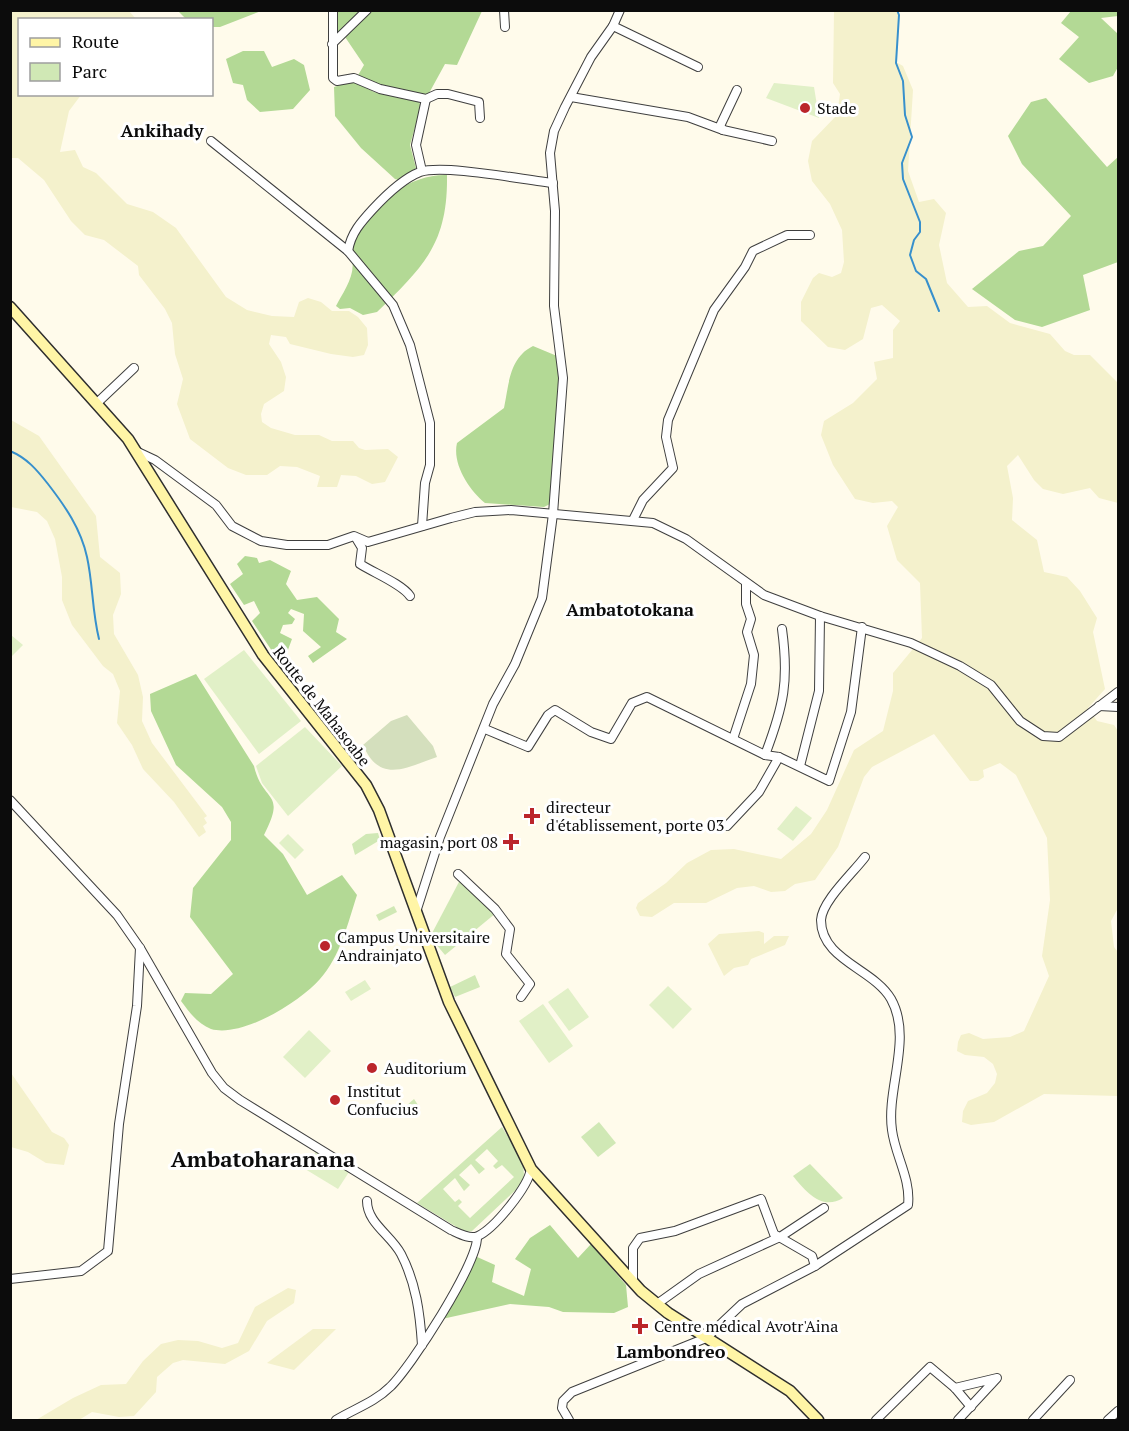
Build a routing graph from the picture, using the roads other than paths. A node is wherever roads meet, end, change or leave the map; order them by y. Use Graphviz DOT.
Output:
graph roads {
  1 [pos="333,10"];
  2 [pos="368,10"];
  3 [pos="504,10"];
  4 [pos="620,10"];
  5 [pos="614,26"];
  6 [pos="505,27"];
  7 [pos="332,44"];
  8 [pos="698,67"];
  9 [pos="737,90"];
  10 [pos="571,97"];
  11 [pos="426,99"];
  12 [pos="480,118"];
  13 [pos="723,130"];
  14 [pos="211,141"];
  15 [pos="772,141"];
  16 [pos="422,171"];
  17 [pos="553,183"];
  18 [pos="810,235"];
  19 [pos="348,251"];
  20 [pos="10,307"];
  21 [pos="134,368"];
  22 [pos="98,403"];
  23 [pos="136,452"];
  24 [pos="553,514"];
  25 [pos="633,520"];
  26 [pos="422,526"];
  27 [pos="354,536"];
  28 [pos="746,584"];
  29 [pos="410,596"];
  30 [pos="820,616"];
  31 [pos="862,627"];
  32 [pos="782,629"];
  33 [pos="1119,692"];
  34 [pos="1099,706"];
  35 [pos="1119,706"];
  36 [pos="484,729"];
  37 [pos="734,739"];
  38 [pos="765,755"];
  39 [pos="779,757"];
  40 [pos="800,766"];
  41 [pos="10,800"];
  42 [pos="727,826"];
  43 [pos="865,857"];
  44 [pos="458,874"];
  45 [pos="416,912"];
  46 [pos="140,948"];
  47 [pos="521,997"];
  48 [pos="531,1169"];
  49 [pos="367,1201"];
  50 [pos="824,1208"];
  51 [pos="477,1237"];
  52 [pos="780,1237"];
  53 [pos="815,1266"];
  54 [pos="10,1279"];
  55 [pos="633,1282"];
  56 [pos="657,1304"];
  57 [pos="706,1338"];
  58 [pos="422,1345"];
  59 [pos="1070,1380"];
  60 [pos="955,1388"];
  61 [pos="971,1407"];
  62 [pos="1119,1411"];
  63 [pos="336,1420"];
  64 [pos="568,1420"];
  65 [pos="818,1420"];
  66 [pos="876,1420"];
  67 [pos="958,1420"];
  68 [pos="1033,1420"];
  69 [pos="1108,1420"];
  1 -- 7 [label="street"];
  2 -- 7 [label="street"];
  3 -- 6 [label="street"];
  4 -- 5 [label="street"];
  5 -- 8 [label="street"];
  5 -- 10 [label="street"];
  7 -- 11 [label="street"];
  9 -- 13 [label="street"];
  10 -- 13 [label="street"];
  10 -- 17 [label="street"];
  11 -- 12 [label="street"];
  11 -- 16 [label="street"];
  13 -- 15 [label="street"];
  14 -- 19 [label="street"];
  16 -- 17 [label="street"];
  16 -- 19 [label="street"];
  17 -- 24 [label="street"];
  18 -- 25 [label="street"];
  19 -- 26 [label="street"];
  20 -- 22 [label="street, Route de Mahasoabe"];
  21 -- 22 [label="street"];
  22 -- 23 [label="street, Route de Mahasoabe"];
  23 -- 27 [label="street"];
  23 -- 45 [label="street, Route de Mahasoabe"];
  24 -- 25 [label="street"];
  24 -- 26 [label="street"];
  24 -- 36 [label="street"];
  25 -- 28 [label="street"];
  26 -- 27 [label="street"];
  27 -- 29 [label="street"];
  28 -- 30 [label="street"];
  28 -- 37 [label="street"];
  30 -- 31 [label="street"];
  30 -- 40 [label="street"];
  31 -- 34 [label="street"];
  31 -- 40 [label="street"];
  32 -- 38 [label="street"];
  33 -- 34 [label="street"];
  34 -- 35 [label="street"];
  36 -- 37 [label="street"];
  36 -- 45 [label="street"];
  37 -- 38 [label="street"];
  38 -- 39 [label="street"];
  39 -- 40 [label="street"];
  39 -- 42 [label="street"];
  41 -- 46 [label="street"];
  43 -- 53 [label="street"];
  44 -- 47 [label="street"];
  45 -- 48 [label="street, Route de Mahasoabe"];
  46 -- 51 [label="street"];
  46 -- 54 [label="street"];
  48 -- 51 [label="street"];
  48 -- 55 [label="street, Route de Mahasoabe"];
  49 -- 58 [label="street"];
  50 -- 52 [label="street"];
  51 -- 58 [label="street"];
  52 -- 53 [label="street"];
  52 -- 55 [label="street"];
  52 -- 56 [label="street"];
  53 -- 57 [label="street"];
  55 -- 56 [label="street, Route de Mahasoabe"];
  56 -- 57 [label="street, Route de Mahasoabe"];
  57 -- 64 [label="street"];
  57 -- 65 [label="street, Route de Mahasoabe"];
  58 -- 63 [label="street"];
  59 -- 68 [label="street"];
  60 -- 61 [label="street"];
  60 -- 61 [label="street"];
  60 -- 66 [label="street"];
  61 -- 67 [label="street"];
  62 -- 69 [label="street"];
}
